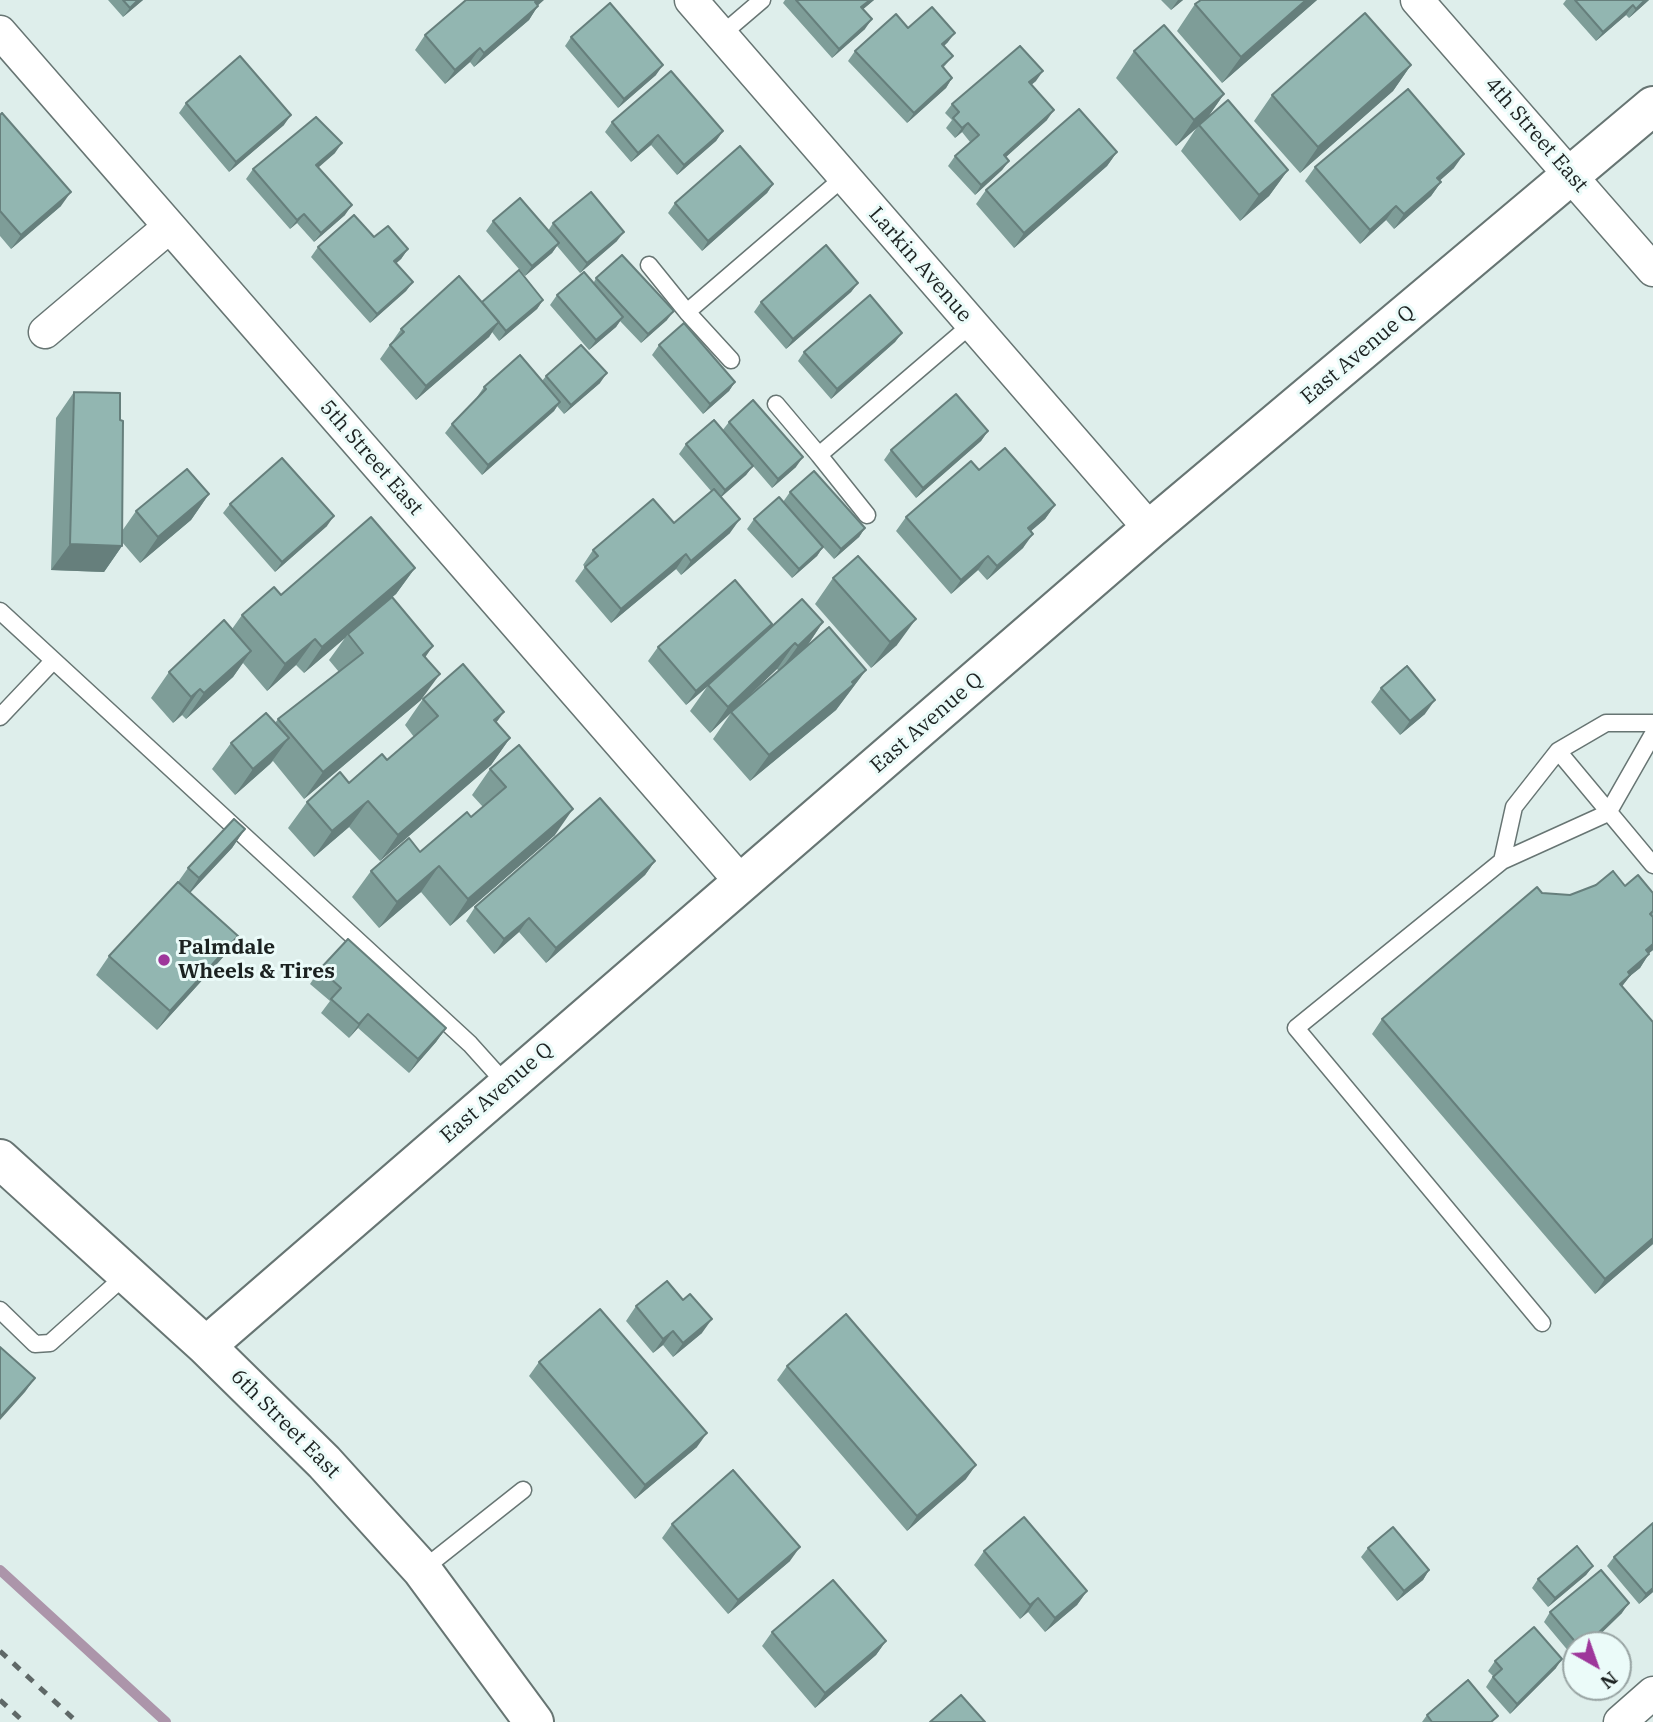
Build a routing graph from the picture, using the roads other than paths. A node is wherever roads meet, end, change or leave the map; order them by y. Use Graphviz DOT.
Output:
graph roads {
  1 [pos="691,0"];
  2 [pos="762,0"];
  3 [pos="1417,0"];
  4 [pos="0,33"];
  5 [pos="721,35"];
  6 [pos="1653,106"];
  7 [pos="1572,176"];
  8 [pos="843,177"];
  9 [pos="169,227"];
  10 [pos="649,265"];
  11 [pos="1653,270"];
  12 [pos="687,312"];
  13 [pos="972,324"];
  14 [pos="45,332"];
  15 [pos="731,360"];
  16 [pos="776,404"];
  17 [pos="819,455"];
  18 [pos="867,515"];
  19 [pos="1150,529"];
  20 [pos="0,611"];
  21 [pos="53,661"];
  22 [pos="0,717"];
  23 [pos="1653,723"];
  24 [pos="1653,734"];
  25 [pos="1558,751"];
  26 [pos="1608,813"];
  27 [pos="1502,861"];
  28 [pos="1653,864"];
  29 [pos="742,883"];
  30 [pos="506,1084"];
  31 [pos="0,1159"];
  32 [pos="127,1274"];
  33 [pos="0,1310"];
  34 [pos="1542,1323"];
  35 [pos="206,1346"];
  36 [pos="523,1490"];
  37 [pos="422,1570"];
  38 [pos="1653,1693"];
  39 [pos="534,1722"];
  40 [pos="1620,1722"];
  1 -- 5 [label="street, Larkin Avenue"];
  2 -- 5 [label="lane"];
  3 -- 7 [label="street, 4th Street East"];
  4 -- 9 [label="street, 5th Street East"];
  5 -- 8 [label="street, Larkin Avenue"];
  6 -- 7 [label="street, East Avenue Q"];
  7 -- 11 [label="street, 4th Street East"];
  7 -- 19 [label="street, East Avenue Q"];
  8 -- 12 [label="lane"];
  8 -- 13 [label="street, Larkin Avenue"];
  9 -- 14 [label="street"];
  9 -- 29 [label="street, 5th Street East"];
  10 -- 12 [label="lane"];
  12 -- 15 [label="lane"];
  13 -- 17 [label="lane"];
  13 -- 19 [label="street, Larkin Avenue"];
  16 -- 17 [label="lane"];
  17 -- 18 [label="lane"];
  19 -- 29 [label="street, East Avenue Q"];
  20 -- 21 [label="lane"];
  21 -- 22 [label="lane"];
  21 -- 30 [label="lane"];
  23 -- 25 [label="lane"];
  24 -- 26 [label="lane"];
  25 -- 26 [label="lane"];
  25 -- 27 [label="lane"];
  26 -- 27 [label="lane"];
  26 -- 28 [label="lane"];
  27 -- 34 [label="lane"];
  29 -- 30 [label="street, East Avenue Q"];
  30 -- 35 [label="street, East Avenue Q"];
  31 -- 32 [label="street, 6th Street East"];
  32 -- 33 [label="lane"];
  32 -- 35 [label="street, 6th Street East"];
  35 -- 37 [label="street, 6th Street East"];
  36 -- 37 [label="lane"];
  37 -- 39 [label="street, 6th Street East"];
  38 -- 40 [label="street"];
}
